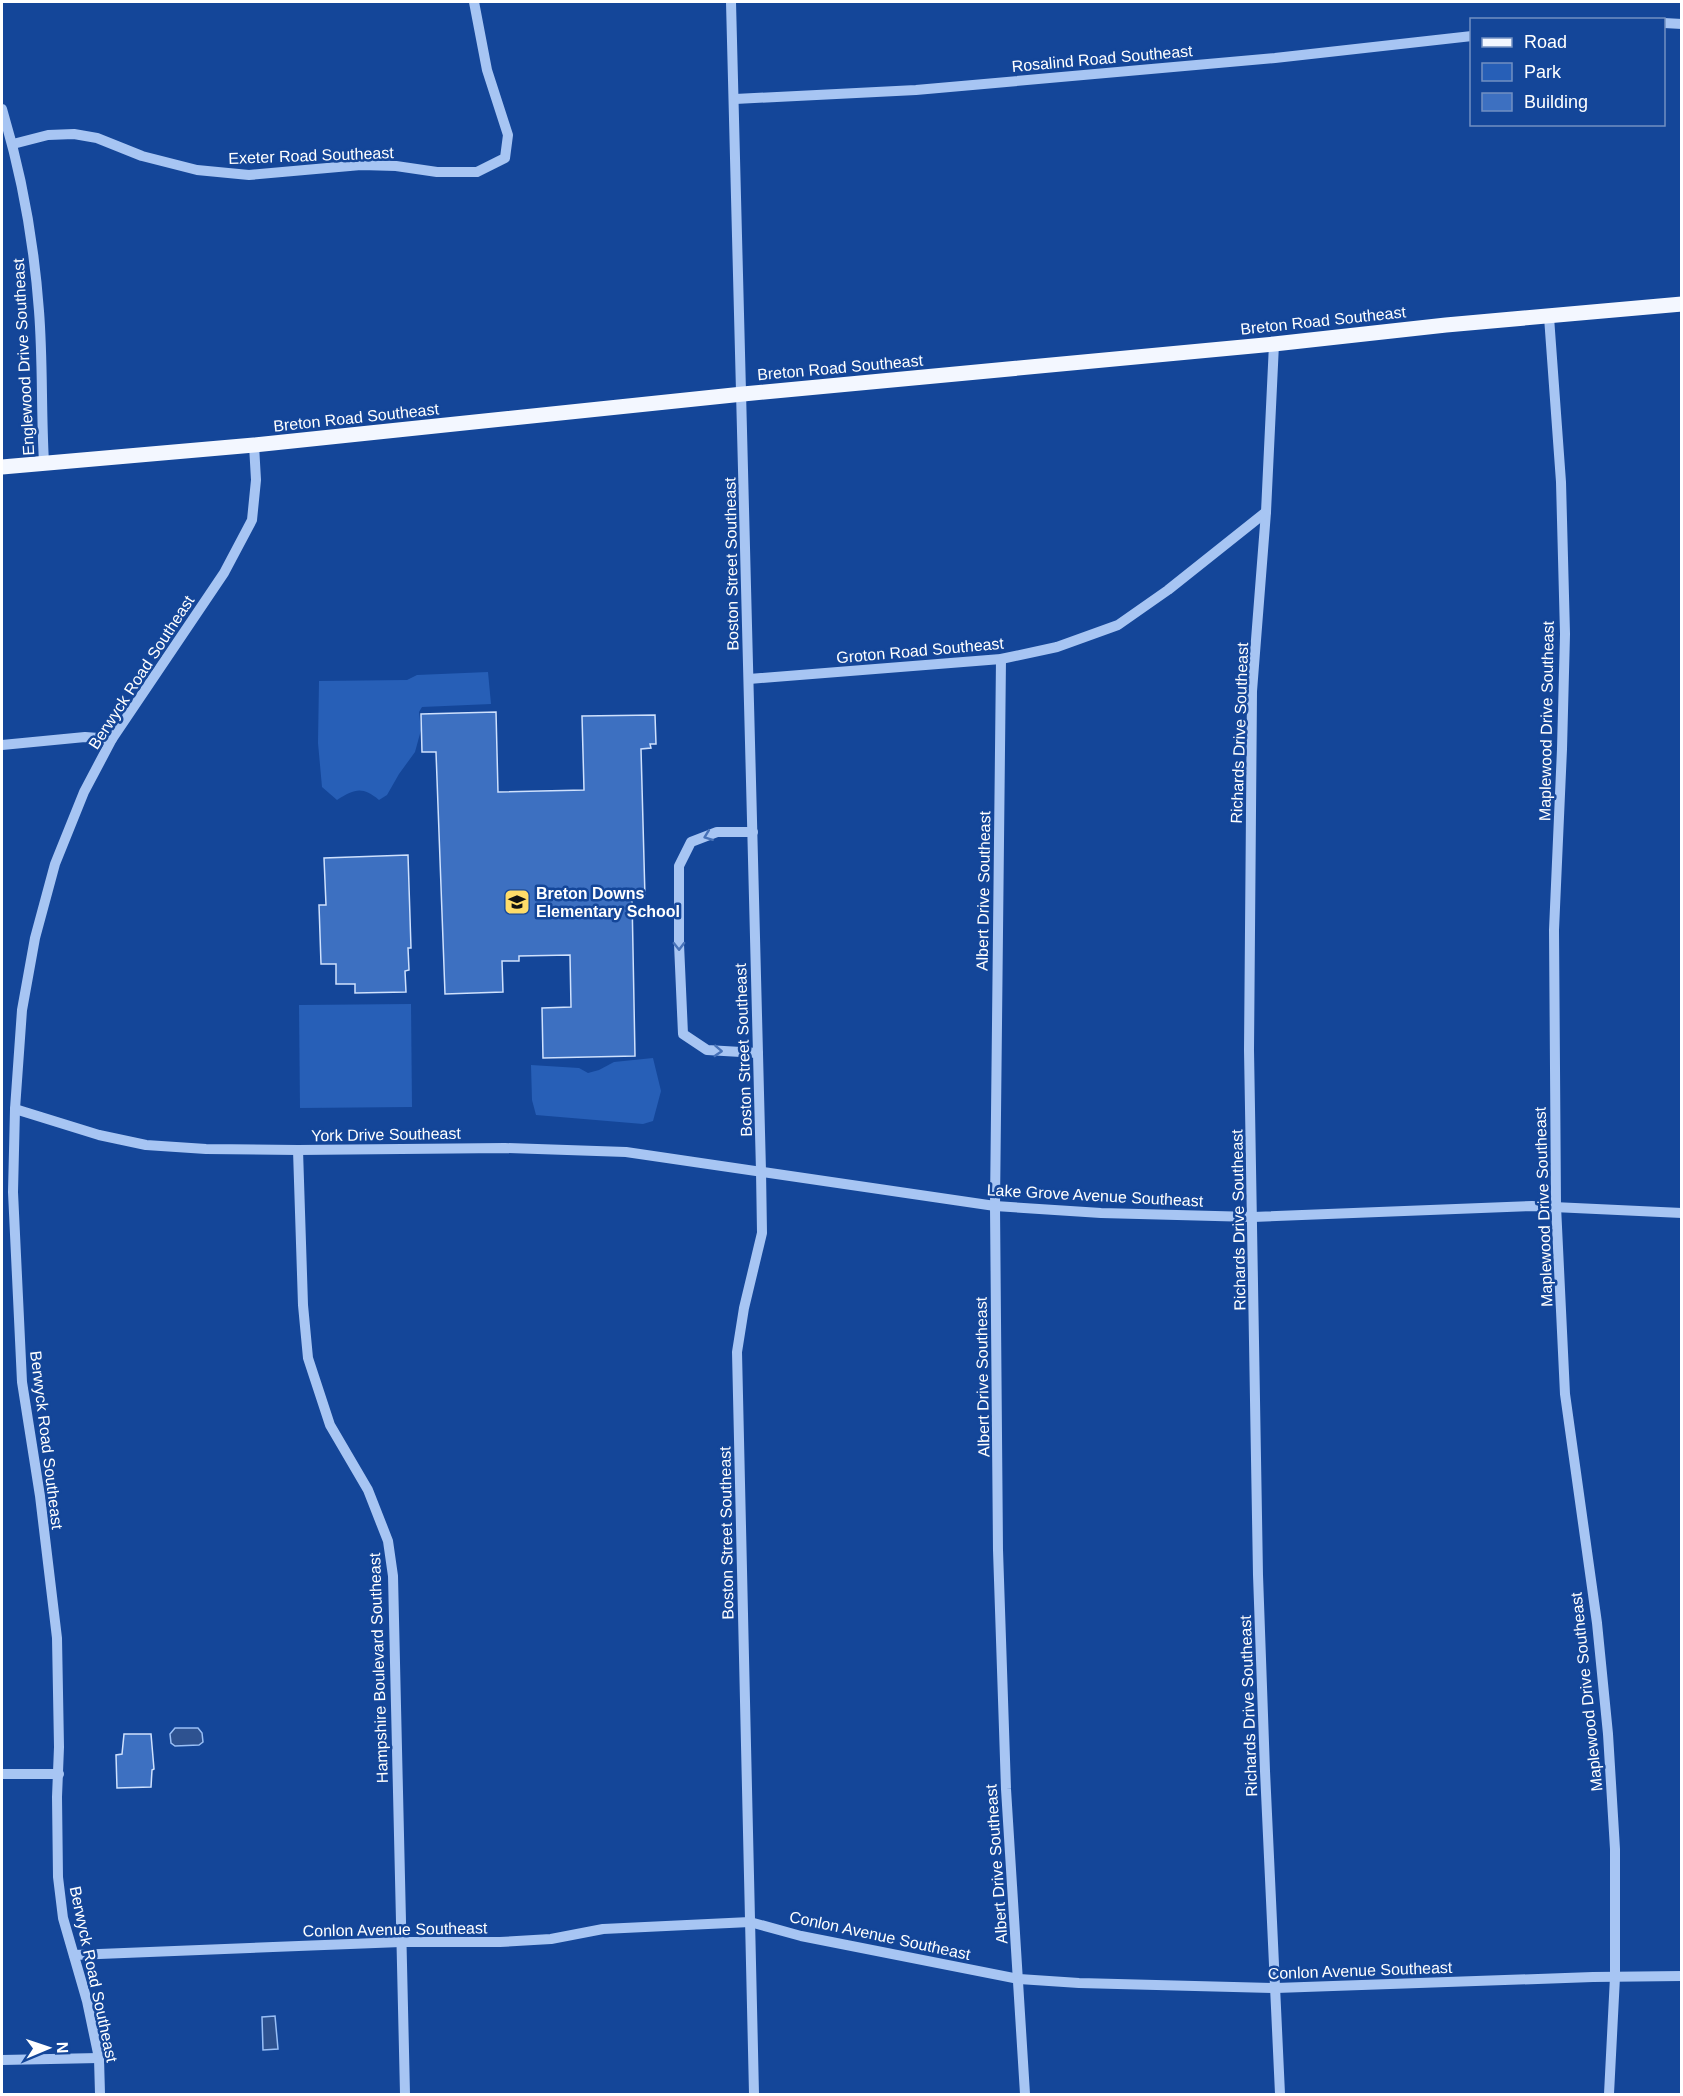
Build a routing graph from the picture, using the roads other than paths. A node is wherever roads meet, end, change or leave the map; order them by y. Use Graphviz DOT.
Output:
graph roads {
  1 [pos="474,2"];
  2 [pos="731,2"];
  3 [pos="1665,23"];
  4 [pos="1682,24"];
  5 [pos="1470,36"];
  6 [pos="735,99"];
  7 [pos="2,109"];
  8 [pos="13,144"];
  9 [pos="1682,304"];
  10 [pos="1549,317"];
  11 [pos="1274,344"];
  12 [pos="743,394"];
  13 [pos="254,445"];
  14 [pos="44,462"];
  15 [pos="2,467"];
  16 [pos="1266,512"];
  17 [pos="1001,659"];
  18 [pos="749,679"];
  19 [pos="112,739"];
  20 [pos="2,745"];
  21 [pos="753,832"];
  22 [pos="758,1053"];
  23 [pos="15,1109"];
  24 [pos="298,1150"];
  25 [pos="761,1171"];
  26 [pos="995,1206"];
  27 [pos="1556,1206"];
  28 [pos="1682,1213"];
  29 [pos="1253,1217"];
  30 [pos="2,1774"];
  31 [pos="59,1774"];
  32 [pos="750,1922"];
  33 [pos="401,1942"];
  34 [pos="74,1955"];
  35 [pos="1682,1976"];
  36 [pos="1615,1977"];
  37 [pos="1019,1979"];
  38 [pos="1276,1988"];
  39 [pos="99,2058"];
  40 [pos="2,2060"];
  41 [pos="100,2094"];
  42 [pos="405,2094"];
  43 [pos="754,2094"];
  44 [pos="1025,2094"];
  45 [pos="1280,2094"];
  46 [pos="1609,2094"];
  1 -- 8 [label="street, Exeter Road Southeast"];
  2 -- 6 [label="street, Boston Street Southeast"];
  3 -- 4 [label="street"];
  5 -- 6 [label="street, Rosalind Road Southeast"];
  6 -- 12 [label="street, Boston Street Southeast"];
  7 -- 8 [label="street, Englewood Drive Southeast"];
  8 -- 14 [label="street, Englewood Drive Southeast"];
  9 -- 10 [label="main road, Breton Road Southeast"];
  10 -- 11 [label="main road, Breton Road Southeast"];
  10 -- 27 [label="street, Maplewood Drive Southeast"];
  11 -- 12 [label="main road, Breton Road Southeast"];
  11 -- 16 [label="street, Richards Drive Southeast"];
  12 -- 13 [label="main road, Breton Road Southeast"];
  12 -- 18 [label="street, Boston Street Southeast"];
  13 -- 14 [label="main road, Breton Road Southeast"];
  13 -- 19 [label="street, Berwyck Road Southeast"];
  14 -- 15 [label="main road, Breton Road Southeast"];
  16 -- 17 [label="street, Groton Road Southeast"];
  16 -- 29 [label="street, Richards Drive Southeast"];
  17 -- 18 [label="street, Groton Road Southeast"];
  17 -- 26 [label="street, Albert Drive Southeast"];
  18 -- 21 [label="street, Boston Street Southeast"];
  19 -- 20 [label="street"];
  19 -- 23 [label="street, Berwyck Road Southeast"];
  21 -- 22 [label="street, Boston Street Southeast"];
  21 -- 22 [label="street, one-way"];
  22 -- 25 [label="street, Boston Street Southeast"];
  23 -- 24 [label="street, York Drive Southeast"];
  23 -- 31 [label="street, Berwyck Road Southeast"];
  24 -- 25 [label="street, York Drive Southeast"];
  24 -- 33 [label="street, Hampshire Boulevard Southeast"];
  25 -- 26 [label="street, Lake Grove Avenue Southeast"];
  25 -- 32 [label="street, Boston Street Southeast"];
  26 -- 29 [label="street, Lake Grove Avenue Southeast"];
  26 -- 37 [label="street, Albert Drive Southeast"];
  27 -- 28 [label="street, Lake Grove Avenue Southeast"];
  27 -- 29 [label="street, Lake Grove Avenue Southeast"];
  27 -- 36 [label="street, Maplewood Drive Southeast"];
  29 -- 38 [label="street, Richards Drive Southeast"];
  30 -- 31 [label="street"];
  31 -- 34 [label="street, Berwyck Road Southeast"];
  32 -- 33 [label="street, Conlon Avenue Southeast"];
  32 -- 37 [label="street, Conlon Avenue Southeast"];
  32 -- 43 [label="street, Boston Street Southeast"];
  33 -- 34 [label="street, Conlon Avenue Southeast"];
  33 -- 42 [label="street, Hampshire Boulevard Southeast"];
  34 -- 39 [label="street, Berwyck Road Southeast"];
  35 -- 36 [label="street, Conlon Avenue Southeast"];
  36 -- 38 [label="street, Conlon Avenue Southeast"];
  36 -- 46 [label="street, Maplewood Drive Southeast"];
  37 -- 38 [label="street, Conlon Avenue Southeast"];
  37 -- 44 [label="street, Albert Drive Southeast"];
  38 -- 45 [label="street, Richards Drive Southeast"];
  39 -- 40 [label="street"];
  39 -- 41 [label="street, Berwyck Road Southeast"];
}
